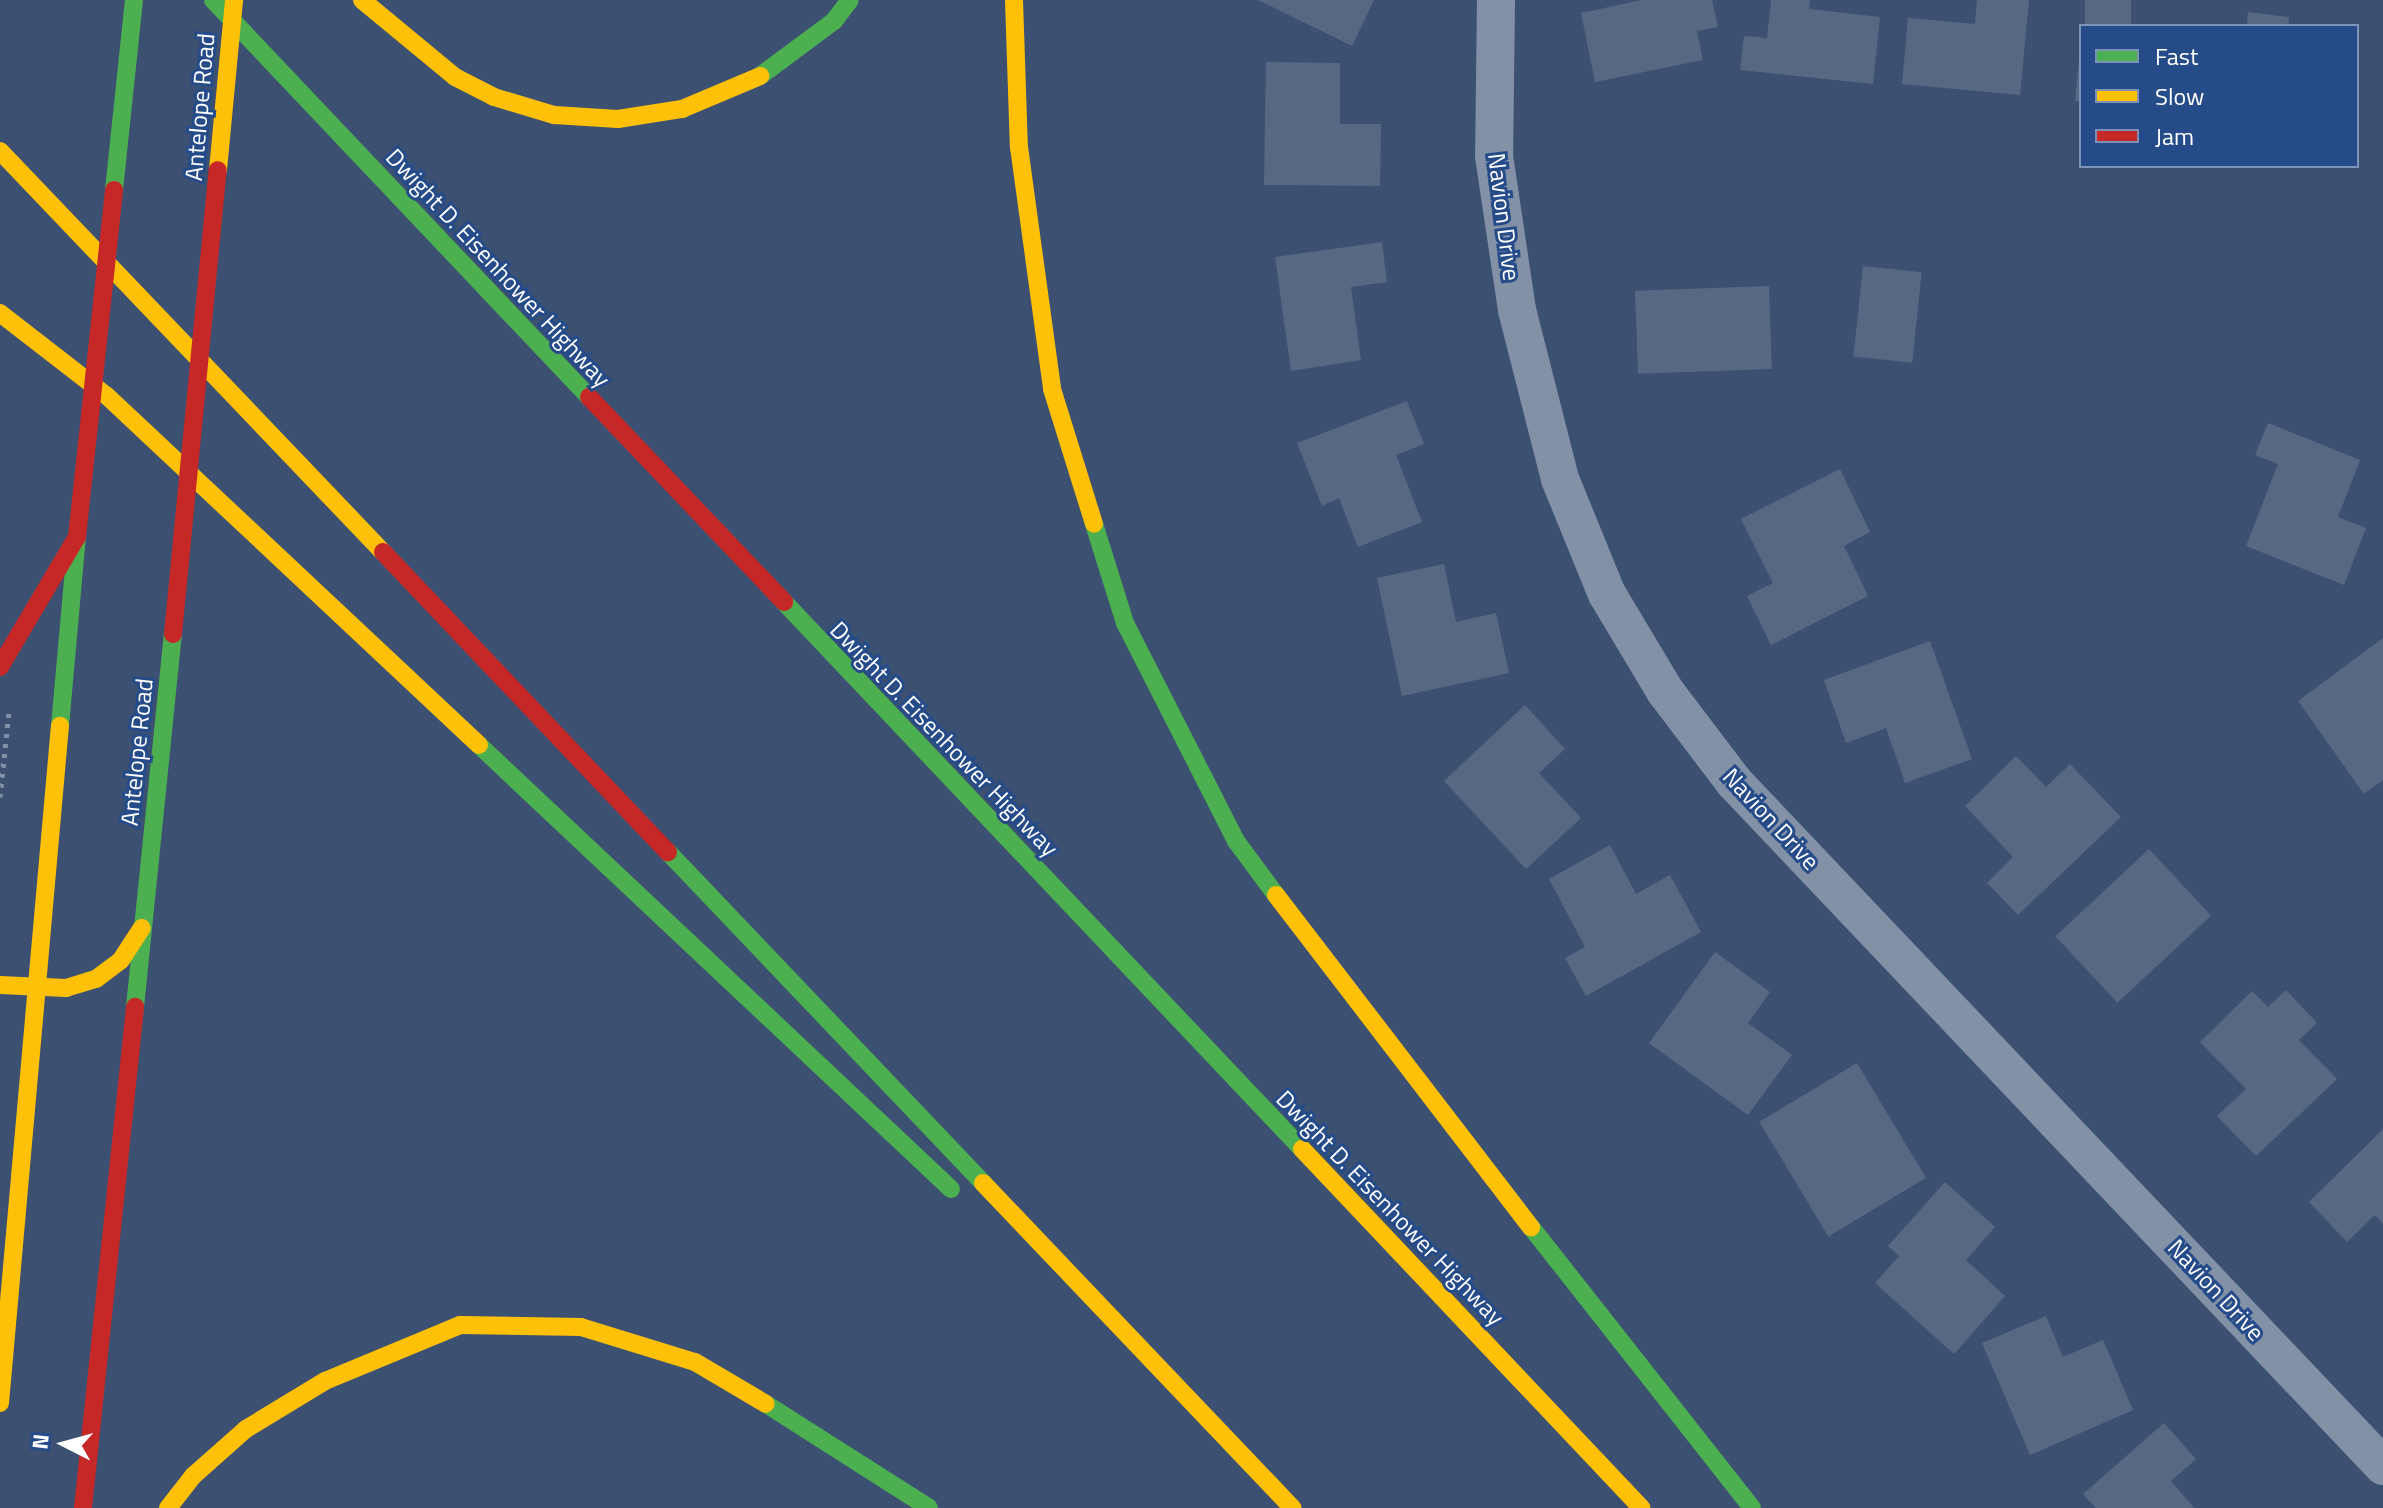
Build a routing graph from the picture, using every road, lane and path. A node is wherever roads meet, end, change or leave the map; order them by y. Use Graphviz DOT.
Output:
graph roads {
  1 [pos="134,0"];
  2 [pos="213,0"];
  3 [pos="234,0"];
  4 [pos="362,0"];
  5 [pos="850,0"];
  6 [pos="1014,0"];
  7 [pos="1496,0"];
  8 [pos="0,151"];
  9 [pos="0,313"];
  10 [pos="77,537"];
  11 [pos="0,667"];
  12 [pos="5,703"];
  13 [pos="0,797"];
  14 [pos="142,928"];
  15 [pos="0,985"];
  16 [pos="37,987"];
  17 [pos="965,1202"];
  18 [pos="1035,1267"];
  19 [pos="0,1403"];
  20 [pos="2383,1466"];
  21 [pos="83,1508"];
  22 [pos="168,1508"];
  23 [pos="929,1508"];
  24 [pos="1292,1508"];
  25 [pos="1642,1508"];
  26 [pos="1752,1508"];
  1 -- 10 [label="main road, bridge"];
  2 -- 25 [label="main road, Dwight D. Eisenhower Highway"];
  3 -- 14 [label="main road, Antelope Road, bridge"];
  4 -- 5 [label="main road"];
  6 -- 26 [label="main road"];
  7 -- 20 [label="street, Navion Drive"];
  8 -- 24 [label="main road"];
  9 -- 17 [label="main road"];
  10 -- 11 [label="main road"];
  10 -- 16 [label="main road"];
  12 -- 13 [label="path"];
  14 -- 16 [label="main road"];
  14 -- 21 [label="main road, Antelope Road"];
  15 -- 16 [label="main road"];
  16 -- 19 [label="main road"];
  18 -- 24 [label="main road"];
  22 -- 23 [label="main road"];
}
